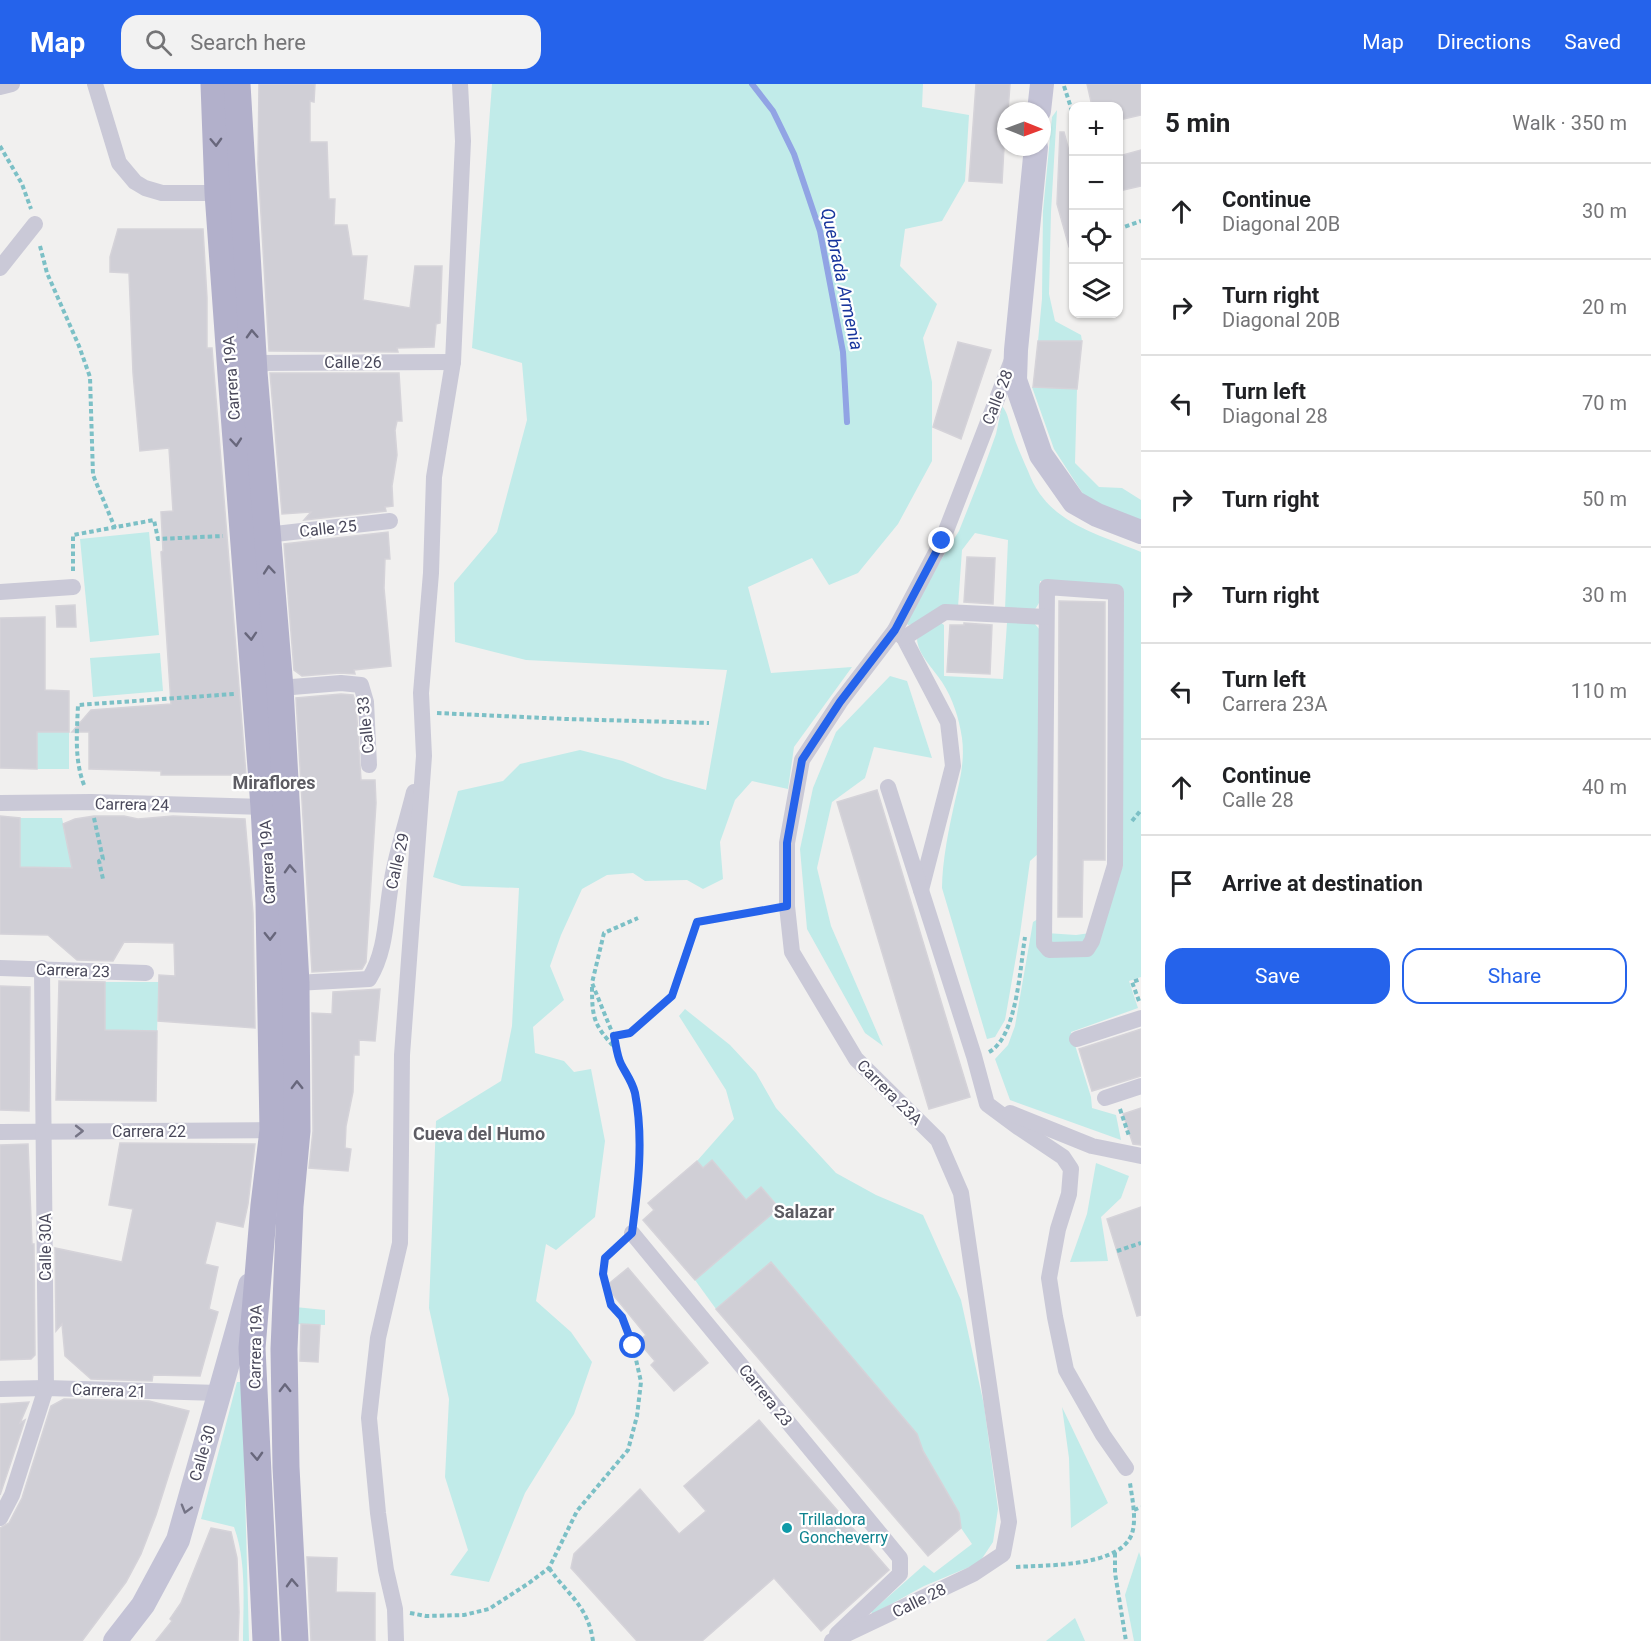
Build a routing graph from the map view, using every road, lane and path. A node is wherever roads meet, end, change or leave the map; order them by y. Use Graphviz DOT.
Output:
graph roads {
  1 [pos="12,84"];
  2 [pos="95,84"];
  3 [pos="214,84"];
  4 [pos="237,84"];
  5 [pos="460,84"];
  6 [pos="1042,84"];
  7 [pos="1064,84"];
  8 [pos="0,87"];
  9 [pos="1040,102"];
  10 [pos="1069,102"];
  11 [pos="0,146"];
  12 [pos="1035,156"];
  13 [pos="218,193"];
  14 [pos="1141,221"];
  15 [pos="34,224"];
  16 [pos="1123,228"];
  17 [pos="0,268"];
  18 [pos="1016,350"];
  19 [pos="453,362"];
  20 [pos="253,363"];
  21 [pos="390,521"];
  22 [pos="115,528"];
  23 [pos="1141,532"];
  24 [pos="255,536"];
  25 [pos="73,587"];
  26 [pos="0,592"];
  27 [pos="1046,617"];
  28 [pos="899,634"];
  29 [pos="268,689"];
  30 [pos="422,712"];
  31 [pos="710,723"];
  32 [pos="424,756"];
  33 [pos="369,765"];
  34 [pos="888,787"];
  35 [pos="90,802"];
  36 [pos="0,803"];
  37 [pos="264,807"];
  38 [pos="103,879"];
  39 [pos="921,890"];
  40 [pos="787,906"];
  41 [pos="638,918"];
  42 [pos="1026,932"];
  43 [pos="0,968"];
  44 [pos="42,969"];
  45 [pos="146,973"];
  46 [pos="1141,980"];
  47 [pos="296,983"];
  48 [pos="592,983"];
  49 [pos="1141,1009"];
  50 [pos="1141,1018"];
  51 [pos="614,1036"];
  52 [pos="1077,1039"];
  53 [pos="617,1051"];
  54 [pos="974,1056"];
  55 [pos="1141,1086"];
  56 [pos="1110,1096"];
  57 [pos="987,1104"];
  58 [pos="285,1130"];
  59 [pos="44,1131"];
  60 [pos="0,1132"];
  61 [pos="1131,1141"];
  62 [pos="1141,1156"];
  63 [pos="632,1233"];
  64 [pos="1141,1243"];
  65 [pos="260,1251"];
  66 [pos="1117,1251"];
  67 [pos="46,1388"];
  68 [pos="0,1389"];
  69 [pos="219,1393"];
  70 [pos="1126,1468"];
  71 [pos="1141,1507"];
  72 [pos="1134,1510"];
  73 [pos="0,1518"];
  74 [pos="1115,1553"];
  75 [pos="1003,1554"];
  76 [pos="900,1558"];
  77 [pos="549,1568"];
  78 [pos="395,1609"];
  79 [pos="115,1641"];
  80 [pos="266,1641"];
  81 [pos="295,1641"];
  82 [pos="396,1641"];
  83 [pos="593,1641"];
  84 [pos="831,1641"];
  85 [pos="1126,1641"];
  1 -- 8 [label="street"];
  2 -- 13 [label="street"];
  3 -- 13 [label="main road, Carrera 19A, one-way"];
  20 -- 4 [label="main road, Carrera 19A, one-way"];
  5 -- 19 [label="street"];
  6 -- 9 [label="street"];
  7 -- 10 [label="path"];
  11 -- 15 [label="path"];
  12 -- 18 [label="street, Calle 28"];
  13 -- 24 [label="main road, Carrera 19A, one-way"];
  14 -- 16 [label="path"];
  15 -- 17 [label="street"];
  15 -- 22 [label="path"];
  18 -- 23 [label="street"];
  18 -- 28 [label="street, Calle 28"];
  19 -- 20 [label="street, Calle 26"];
  19 -- 30 [label="street"];
  20 -- 24 [label="main road, Carrera 19A"];
  21 -- 24 [label="street, Calle 25"];
  22 -- 24 [label="path"];
  22 -- 25 [label="path"];
  24 -- 29 [label="main road, Carrera 19A"];
  25 -- 26 [label="street"];
  27 -- 27 [label="street"];
  27 -- 28 [label="street"];
  28 -- 39 [label="street"];
  28 -- 40 [label="street, Carrera 23A"];
  29 -- 33 [label="street, Calle 33"];
  29 -- 35 [label="path"];
  29 -- 37 [label="main road, Carrera 19A"];
  47 -- 29 [label="main road, Carrera 19A, one-way"];
  30 -- 31 [label="path"];
  30 -- 32 [label="street"];
  32 -- 47 [label="street, Calle 29"];
  32 -- 78 [label="street"];
  34 -- 39 [label="street"];
  35 -- 36 [label="street, Carrera 24"];
  35 -- 37 [label="street, Carrera 24"];
  35 -- 38 [label="path"];
  37 -- 58 [label="main road, Carrera 19A, one-way"];
  39 -- 54 [label="street"];
  40 -- 51 [label="path"];
  40 -- 75 [label="street, Carrera 23A"];
  41 -- 48 [label="path"];
  42 -- 54 [label="path"];
  43 -- 44 [label="street, Carrera 23"];
  44 -- 45 [label="street, Carrera 23"];
  44 -- 59 [label="street, Calle 30A"];
  46 -- 49 [label="path"];
  58 -- 47 [label="main road, Carrera 19A, one-way"];
  48 -- 51 [label="path"];
  48 -- 53 [label="path"];
  50 -- 52 [label="street"];
  51 -- 53 [label="path"];
  53 -- 63 [label="path"];
  54 -- 57 [label="street"];
  55 -- 56 [label="street"];
  56 -- 61 [label="path"];
  57 -- 62 [label="street"];
  57 -- 70 [label="street"];
  59 -- 58 [label="street, Carrera 22, one-way"];
  58 -- 65 [label="main road, Carrera 19A"];
  81 -- 58 [label="main road, Carrera 19A, one-way"];
  59 -- 60 [label="street, Carrera 22"];
  59 -- 67 [label="street, Calle 30A"];
  63 -- 76 [label="street, Carrera 23"];
  63 -- 77 [label="path"];
  64 -- 66 [label="path"];
  65 -- 69 [label="street, Calle 30"];
  65 -- 80 [label="main road, Carrera 19A, one-way"];
  67 -- 68 [label="street, Carrera 21"];
  67 -- 69 [label="street, Carrera 21"];
  67 -- 73 [label="street, Calle 30A"];
  69 -- 79 [label="street, Calle 30, one-way"];
  70 -- 72 [label="path"];
  71 -- 72 [label="path"];
  72 -- 74 [label="path"];
  74 -- 75 [label="path"];
  74 -- 85 [label="path"];
  75 -- 84 [label="street, Calle 28"];
  76 -- 84 [label="street, Calle 28"];
  77 -- 78 [label="path"];
  77 -- 83 [label="path"];
  78 -- 82 [label="street"];
}
